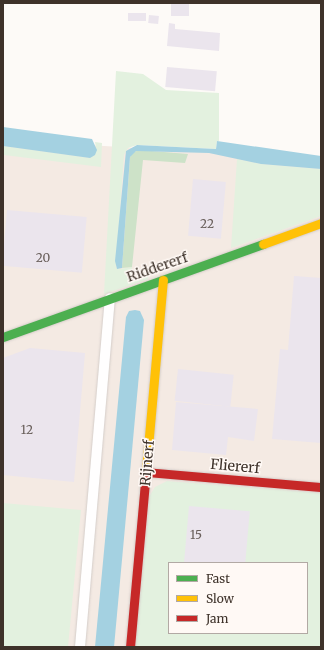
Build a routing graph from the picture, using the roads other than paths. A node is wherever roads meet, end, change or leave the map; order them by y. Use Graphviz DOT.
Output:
graph roads {
  1 [pos="321,223"];
  2 [pos="163,280"];
  3 [pos="110,298"];
  4 [pos="3,337"];
  5 [pos="146,472"];
  6 [pos="321,487"];
  7 [pos="80,647"];
  8 [pos="130,647"];
  1 -- 2 [label="street, Riddererf"];
  2 -- 3 [label="street, Riddererf"];
  2 -- 5 [label="street, Rijnerf"];
  3 -- 4 [label="street, Riddererf"];
  3 -- 7 [label="street"];
  5 -- 6 [label="street, Fliererf"];
  5 -- 8 [label="street, Rijnerf"];
}
